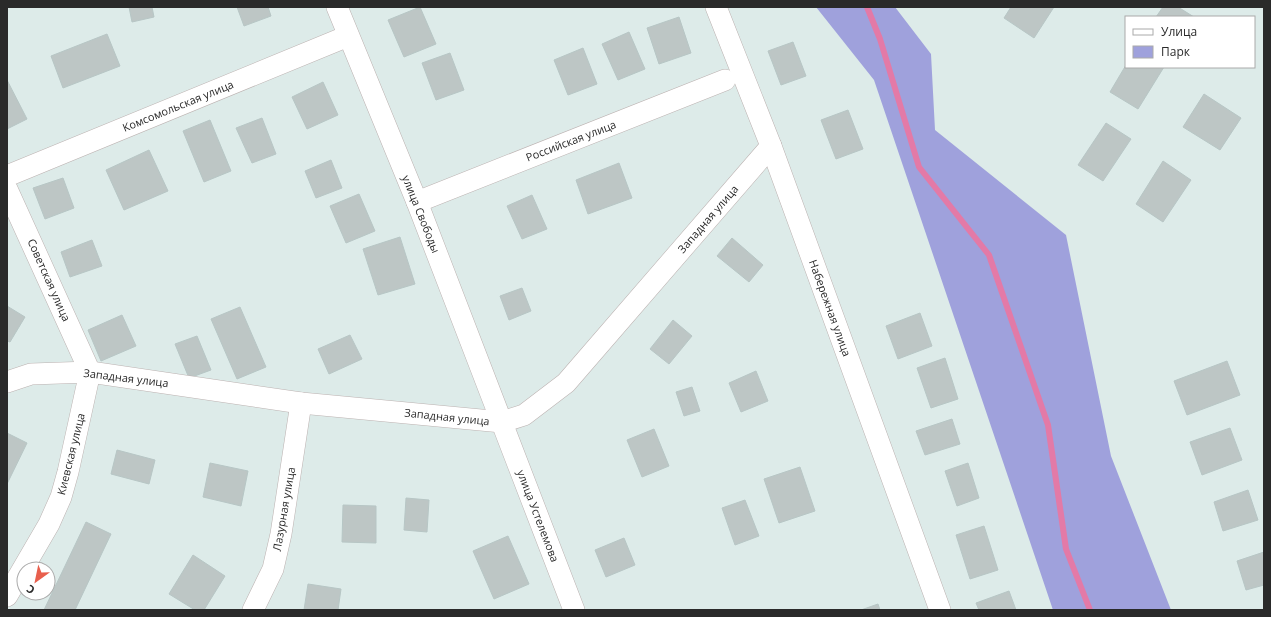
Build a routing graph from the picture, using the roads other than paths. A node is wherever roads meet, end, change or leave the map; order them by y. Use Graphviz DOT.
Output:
graph roads {
  1 [pos="336,7"];
  2 [pos="716,7"];
  3 [pos="348,36"];
  4 [pos="725,80"];
  5 [pos="771,146"];
  6 [pos="7,176"];
  7 [pos="7,189"];
  8 [pos="416,202"];
  9 [pos="90,372"];
  10 [pos="7,382"];
  11 [pos="301,403"];
  12 [pos="502,422"];
  13 [pos="7,596"];
  14 [pos="253,610"];
  15 [pos="574,610"];
  16 [pos="940,610"];
  1 -- 3 [label="street, улица Свободы"];
  2 -- 5 [label="street, Набережная улица"];
  3 -- 6 [label="street, Комсомольская улица"];
  3 -- 8 [label="street, улица Свободы"];
  4 -- 8 [label="street, Российская улица"];
  5 -- 12 [label="street, Западная улица"];
  5 -- 16 [label="street, Набережная улица"];
  7 -- 9 [label="street, Советская улица"];
  8 -- 12 [label="street, улица Свободы"];
  9 -- 10 [label="street, Западная улица"];
  9 -- 11 [label="street, Западная улица"];
  9 -- 13 [label="street, Киевская улица"];
  11 -- 12 [label="street, Западная улица"];
  11 -- 14 [label="street, Лазурная улица"];
  12 -- 15 [label="street, улица Устелемова"];
}
